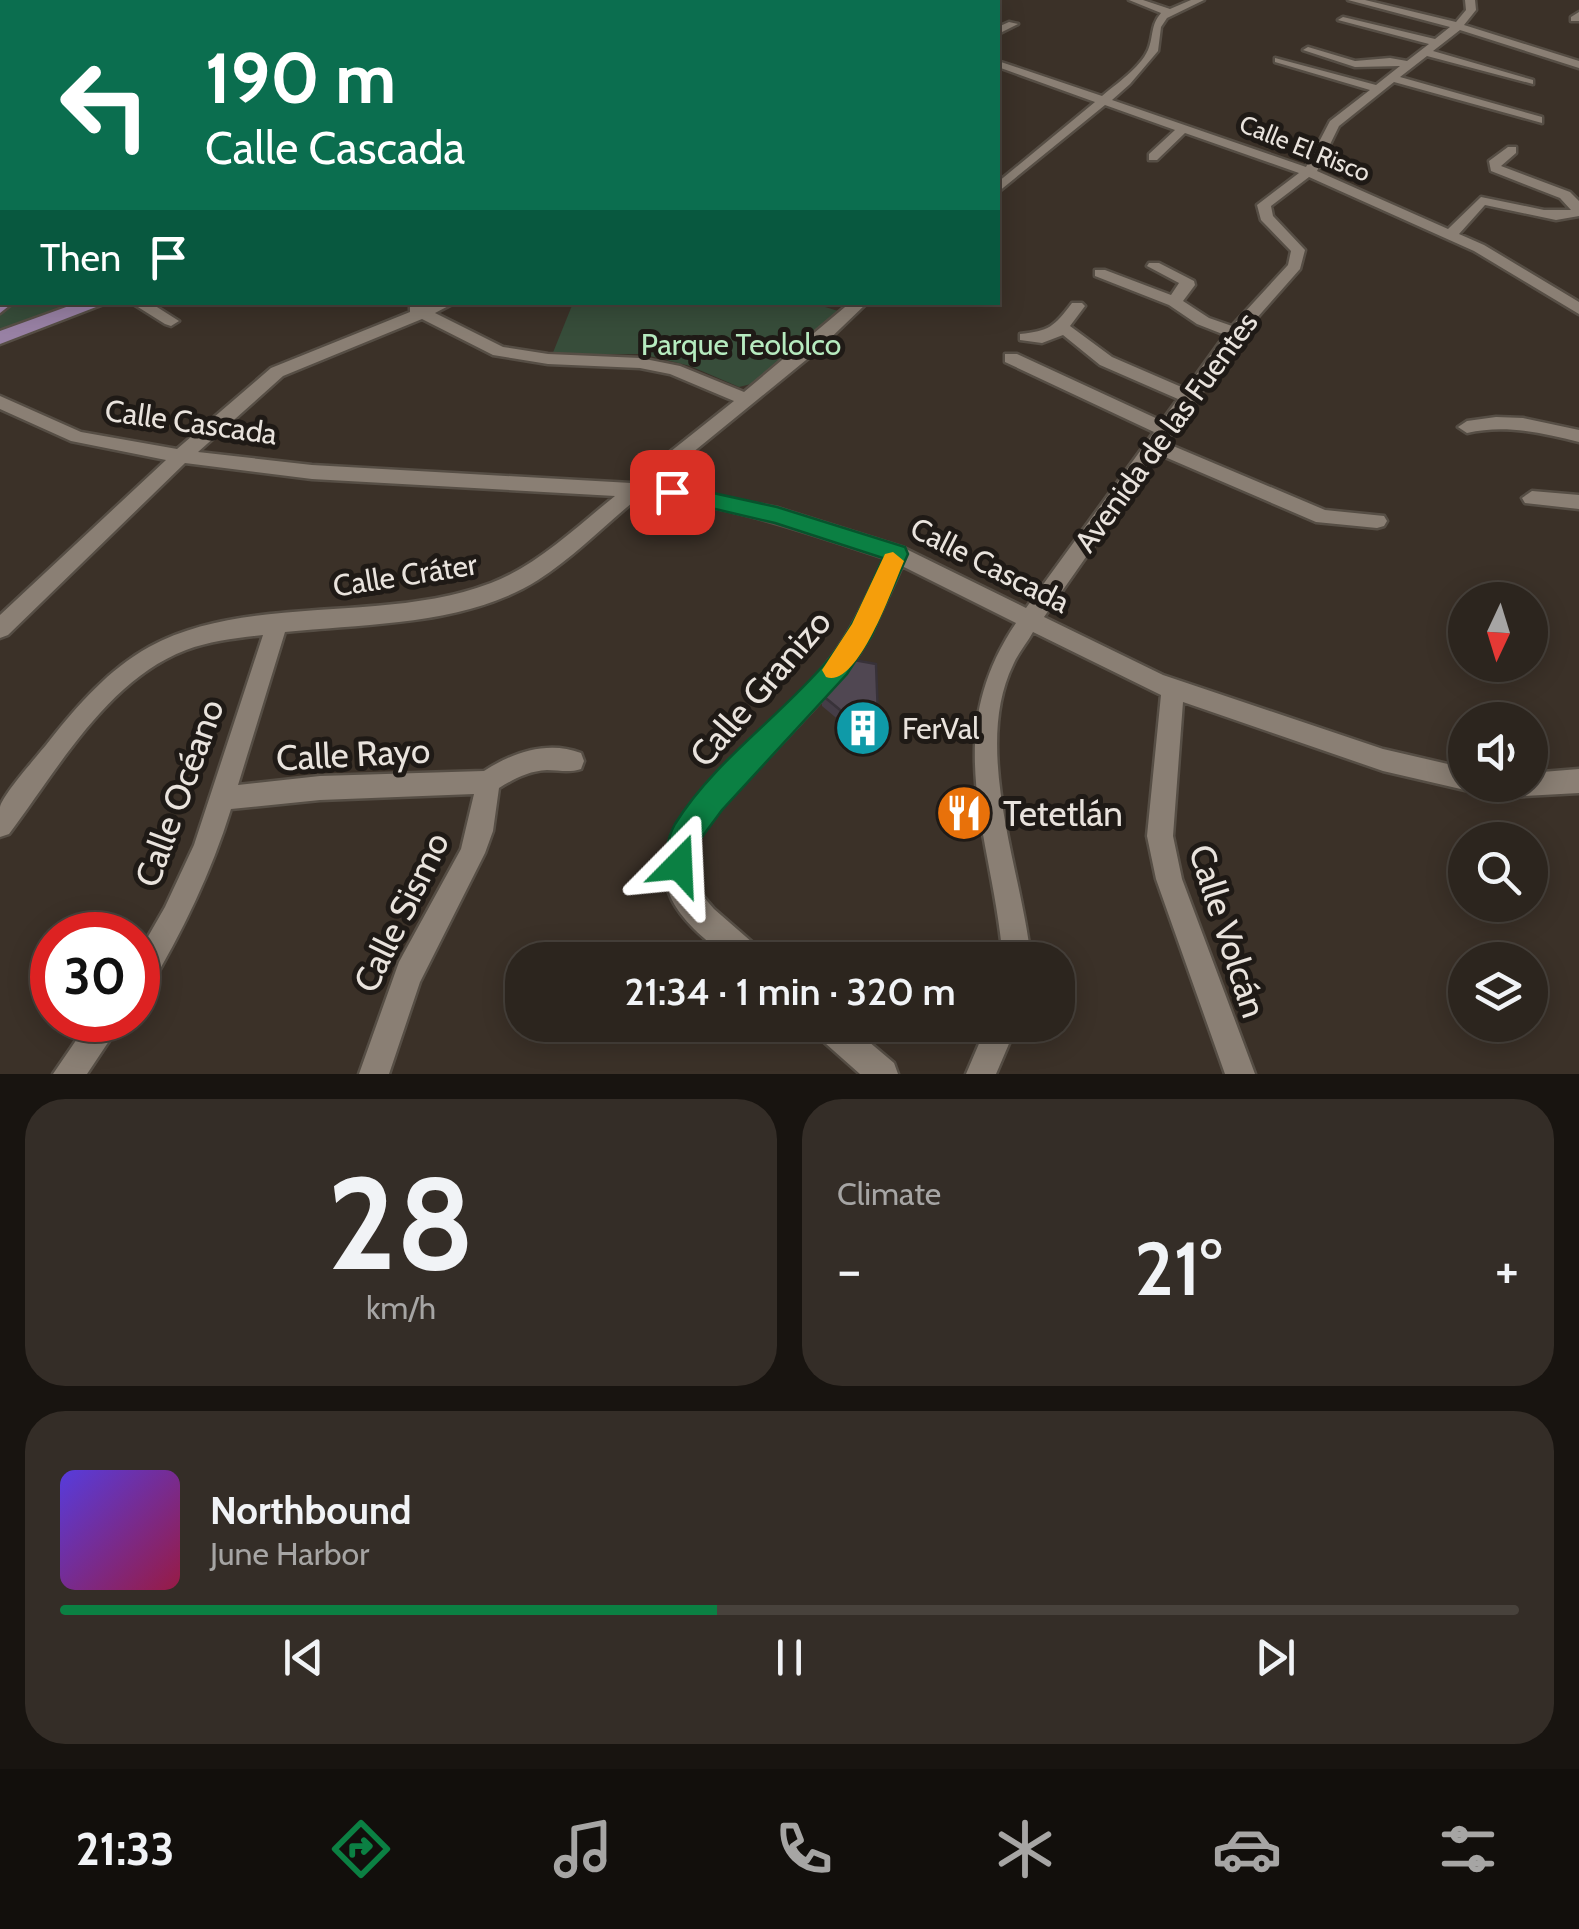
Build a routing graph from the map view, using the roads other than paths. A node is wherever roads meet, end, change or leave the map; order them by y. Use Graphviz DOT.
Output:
graph roads {
  1 [pos="1134,0"];
  2 [pos="1199,0"];
  3 [pos="1352,0"];
  4 [pos="1470,0"];
  5 [pos="1168,12"];
  6 [pos="1343,20"];
  7 [pos="1012,24"];
  8 [pos="1458,26"];
  9 [pos="1000,30"];
  10 [pos="1437,43"];
  11 [pos="1308,50"];
  12 [pos="1425,52"];
  13 [pos="1279,60"];
  14 [pos="1000,65"];
  15 [pos="1409,65"];
  16 [pos="1579,65"];
  17 [pos="1391,78"];
  18 [pos="1529,82"];
  19 [pos="1378,89"];
  20 [pos="1100,102"];
  21 [pos="1538,120"];
  22 [pos="1185,127"];
  23 [pos="1512,150"];
  24 [pos="1154,156"];
  25 [pos="1309,172"];
  26 [pos="1000,186"];
  27 [pos="1450,234"];
  28 [pos="1154,266"];
  29 [pos="1100,273"];
  30 [pos="1174,302"];
  31 [pos="92,305"];
  32 [pos="142,305"];
  33 [pos="856,305"];
  34 [pos="1077,306"];
  35 [pos="413,307"];
  36 [pos="1579,309"];
  37 [pos="171,321"];
  38 [pos="1062,329"];
  39 [pos="1235,333"];
  40 [pos="1026,337"];
  41 [pos="0,338"];
  42 [pos="1011,358"];
  43 [pos="1180,393"];
  44 [pos="746,399"];
  45 [pos="0,402"];
  46 [pos="1467,427"];
  47 [pos="1579,436"];
  48 [pos="1160,438"];
  49 [pos="181,456"];
  50 [pos="635,489"];
  51 [pos="1532,498"];
  52 [pos="1579,502"];
  53 [pos="1377,521"];
  54 [pos="897,554"];
  55 [pos="1028,622"];
  56 [pos="278,624"];
  57 [pos="0,629"];
  58 [pos="1173,689"];
  59 [pos="572,761"];
  60 [pos="1448,775"];
  61 [pos="487,782"];
  62 [pos="1579,782"];
  63 [pos="1548,784"];
  64 [pos="223,798"];
  65 [pos="0,825"];
  66 [pos="160,942"];
  67 [pos="731,942"];
  68 [pos="1014,942"];
  69 [pos="92,1042"];
  70 [pos="846,1042"];
  71 [pos="995,1042"];
  72 [pos="68,1074"];
  73 [pos="374,1074"];
  74 [pos="883,1074"];
  75 [pos="981,1074"];
  76 [pos="1240,1074"];
  1 -- 5 [label="street"];
  2 -- 5 [label="street"];
  3 -- 8 [label="street"];
  4 -- 8 [label="street, Avenida de las Fuentes"];
  5 -- 20 [label="street"];
  6 -- 10 [label="street"];
  7 -- 9 [label="street"];
  8 -- 10 [label="street, Avenida de las Fuentes"];
  8 -- 16 [label="street"];
  10 -- 12 [label="street, Avenida de las Fuentes"];
  11 -- 15 [label="street"];
  12 -- 15 [label="street, Avenida de las Fuentes"];
  12 -- 18 [label="street"];
  13 -- 19 [label="street"];
  14 -- 20 [label="street, Calle El Risco"];
  15 -- 17 [label="street, Avenida de las Fuentes"];
  17 -- 19 [label="street, Avenida de las Fuentes"];
  17 -- 21 [label="street"];
  19 -- 25 [label="street, Avenida de las Fuentes"];
  20 -- 22 [label="street, Calle El Risco"];
  20 -- 26 [label="street"];
  22 -- 24 [label="street"];
  22 -- 25 [label="street, Calle El Risco"];
  23 -- 27 [label="street"];
  25 -- 27 [label="street, Calle El Risco"];
  25 -- 39 [label="street, Avenida de las Fuentes"];
  27 -- 36 [label="street, Calle El Risco"];
  28 -- 30 [label="street"];
  29 -- 30 [label="street"];
  30 -- 39 [label="street"];
  31 -- 41 [label="main road"];
  32 -- 37 [label="street"];
  33 -- 44 [label="street, Calle Cráter"];
  34 -- 38 [label="street"];
  35 -- 44 [label="street"];
  35 -- 49 [label="street"];
  38 -- 40 [label="street"];
  38 -- 43 [label="street"];
  39 -- 43 [label="street, Avenida de las Fuentes"];
  42 -- 48 [label="street"];
  43 -- 48 [label="street, Avenida de las Fuentes"];
  44 -- 50 [label="street, Calle Cráter"];
  45 -- 49 [label="street, Calle Cascada"];
  46 -- 47 [label="street"];
  48 -- 53 [label="street"];
  48 -- 55 [label="street, Avenida de las Fuentes"];
  49 -- 50 [label="street, Calle Cascada"];
  49 -- 57 [label="street"];
  50 -- 54 [label="street, Calle Cascada"];
  50 -- 56 [label="street, Calle Cráter"];
  51 -- 52 [label="street"];
  54 -- 55 [label="street, Calle Cascada"];
  54 -- 67 [label="street, Calle Granizo"];
  55 -- 58 [label="street, Calle Cascada"];
  55 -- 68 [label="street, Avenida de las Fuentes"];
  56 -- 64 [label="street, Calle Océano"];
  56 -- 65 [label="street, Calle Cráter"];
  58 -- 60 [label="street, Calle Cascada"];
  58 -- 76 [label="street, Calle Volcán"];
  59 -- 61 [label="street"];
  61 -- 64 [label="street, Calle Rayo"];
  61 -- 73 [label="street, Calle Sismo"];
  62 -- 63 [label="street"];
  64 -- 66 [label="street, Calle Océano"];
  69 -- 72 [label="street"];
  70 -- 74 [label="street"];
  71 -- 75 [label="street"];
}
